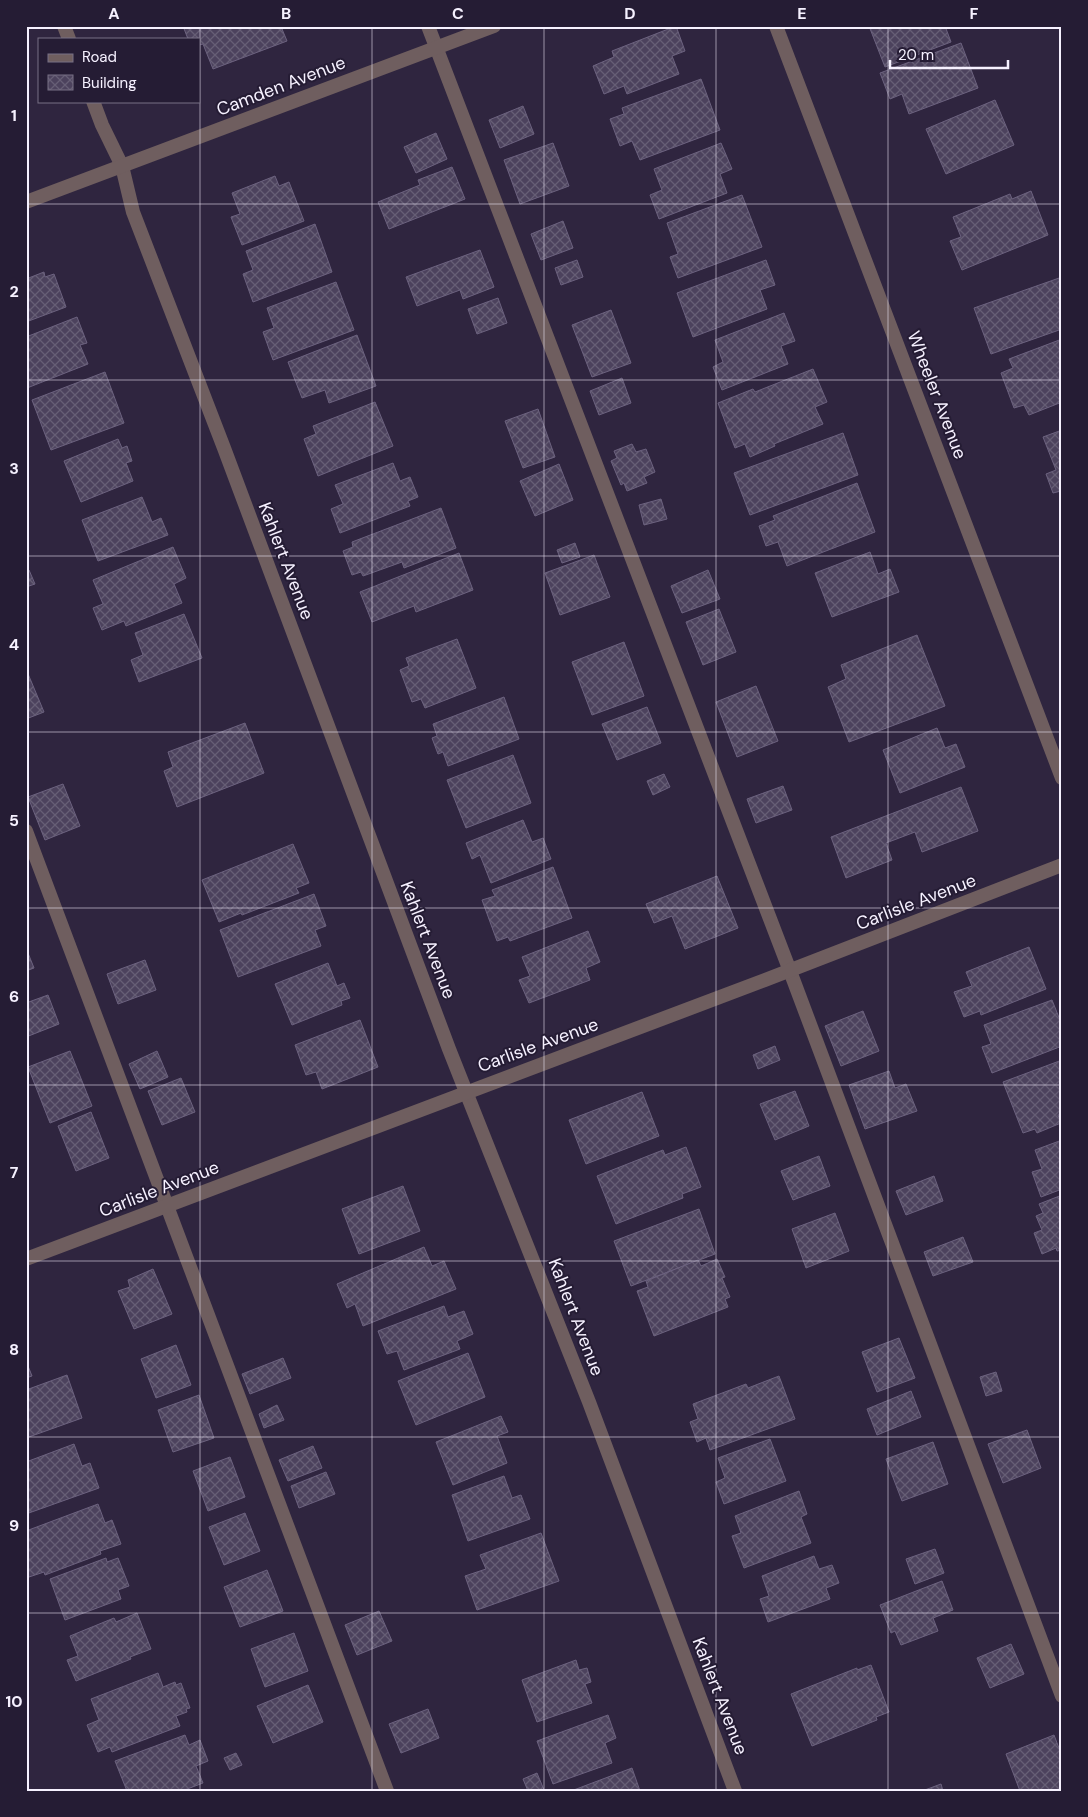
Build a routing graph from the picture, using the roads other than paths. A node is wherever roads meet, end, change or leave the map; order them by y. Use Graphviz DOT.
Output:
graph roads {
  1 [pos="64,26"];
  2 [pos="428,26"];
  3 [pos="494,26"];
  4 [pos="776,26"];
  5 [pos="69,38"];
  6 [pos="437,48"];
  7 [pos="93,102"];
  8 [pos="122,166"];
  9 [pos="26,202"];
  10 [pos="1062,778"];
  11 [pos="26,831"];
  12 [pos="1062,865"];
  13 [pos="790,971"];
  14 [pos="467,1092"];
  15 [pos="168,1206"];
  16 [pos="26,1259"];
  17 [pos="1062,1696"];
  18 [pos="387,1791"];
  19 [pos="735,1791"];
  1 -- 5 [label="street"];
  2 -- 6 [label="street"];
  3 -- 6 [label="street, Camden Avenue"];
  4 -- 10 [label="street, Wheeler Avenue"];
  6 -- 8 [label="street, Camden Avenue"];
  6 -- 13 [label="street"];
  7 -- 8 [label="street, Kahlert Avenue"];
  8 -- 9 [label="street, Camden Avenue"];
  8 -- 14 [label="street, Kahlert Avenue"];
  11 -- 15 [label="street"];
  12 -- 13 [label="street, Carlisle Avenue"];
  13 -- 14 [label="street, Carlisle Avenue"];
  13 -- 17 [label="street"];
  14 -- 15 [label="street, Carlisle Avenue"];
  14 -- 19 [label="street, Kahlert Avenue"];
  15 -- 16 [label="street, Carlisle Avenue"];
  15 -- 18 [label="street"];
}
